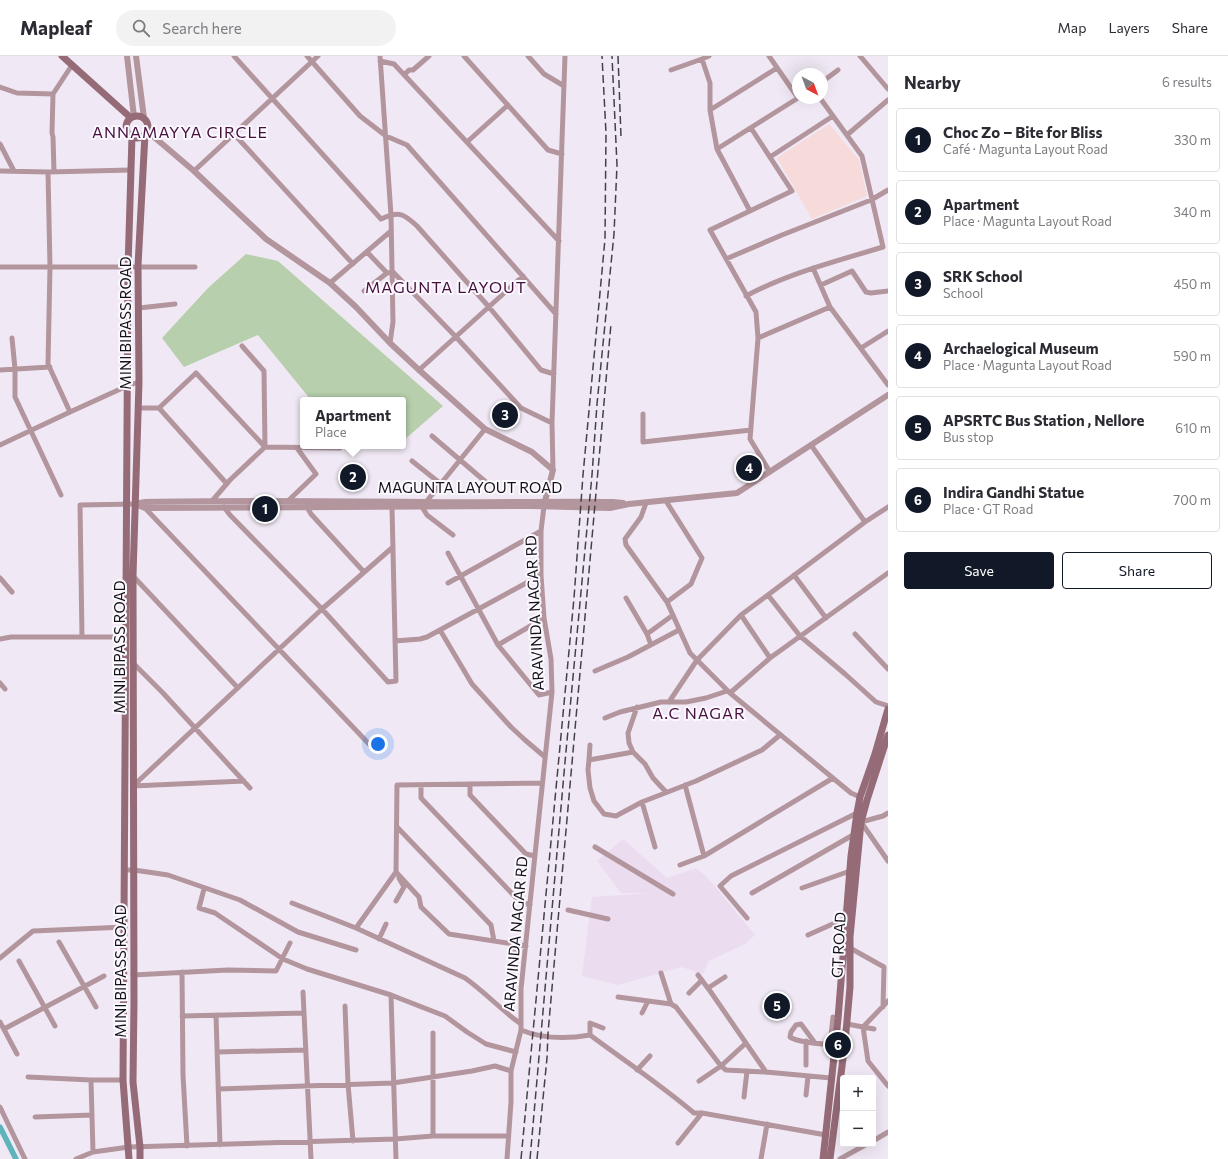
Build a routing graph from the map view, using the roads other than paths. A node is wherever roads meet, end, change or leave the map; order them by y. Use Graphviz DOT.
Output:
graph roads {
  1 [pos="62,56"];
  2 [pos="127,56"];
  3 [pos="136,56"];
  4 [pos="234,56"];
  5 [pos="307,56"];
  6 [pos="318,56"];
  7 [pos="429,56"];
  8 [pos="464,56"];
  9 [pos="528,56"];
  10 [pos="565,56"];
  11 [pos="709,56"];
  12 [pos="769,56"];
  13 [pos="860,56"];
  14 [pos="380,59"];
  15 [pos="702,60"];
  16 [pos="312,62"];
  17 [pos="72,65"];
  18 [pos="777,68"];
  19 [pos="671,70"];
  20 [pos="838,70"];
  21 [pos="404,75"];
  22 [pos="828,78"];
  23 [pos="564,86"];
  24 [pos="0,87"];
  25 [pos="792,89"];
  26 [pos="888,90"];
  27 [pos="53,94"];
  28 [pos="272,98"];
  29 [pos="888,100"];
  30 [pos="792,102"];
  31 [pos="824,104"];
  32 [pos="508,105"];
  33 [pos="710,110"];
  34 [pos="833,116"];
  35 [pos="132,118"];
  36 [pos="144,118"];
  37 [pos="751,128"];
  38 [pos="146,132"];
  39 [pos="234,134"];
  40 [pos="847,135"];
  41 [pos="132,136"];
  42 [pos="386,136"];
  43 [pos="467,142"];
  44 [pos="0,144"];
  45 [pos="717,149"];
  46 [pos="562,154"];
  47 [pos="770,157"];
  48 [pos="131,170"];
  49 [pos="0,171"];
  50 [pos="14,171"];
  51 [pos="194,171"];
  52 [pos="51,172"];
  53 [pos="888,190"];
  54 [pos="871,200"];
  55 [pos="750,211"];
  56 [pos="391,215"];
  57 [pos="392,231"];
  58 [pos="559,241"];
  59 [pos="367,252"];
  60 [pos="726,259"];
  61 [pos="353,264"];
  62 [pos="138,266"];
  63 [pos="0,267"];
  64 [pos="50,267"];
  65 [pos="195,267"];
  66 [pos="128,268"];
  67 [pos="813,268"];
  68 [pos="390,272"];
  69 [pos="523,276"];
  70 [pos="330,283"];
  71 [pos="821,285"];
  72 [pos="364,291"];
  73 [pos="888,291"];
  74 [pos="746,296"];
  75 [pos="175,304"];
  76 [pos="489,307"];
  77 [pos="830,307"];
  78 [pos="139,308"];
  79 [pos="556,314"];
  80 [pos="888,331"];
  81 [pos="456,337"];
  82 [pos="12,338"];
  83 [pos="758,338"];
  84 [pos="390,343"];
  85 [pos="242,346"];
  86 [pos="861,348"];
  87 [pos="50,367"];
  88 [pos="14,369"];
  89 [pos="0,370"];
  90 [pos="419,370"];
  91 [pos="554,374"];
  92 [pos="139,382"];
  93 [pos="127,386"];
  94 [pos="888,386"];
  95 [pos="888,395"];
  96 [pos="138,408"];
  97 [pos="159,408"];
  98 [pos="70,412"];
  99 [pos="643,414"];
  100 [pos="552,423"];
  101 [pos="485,429"];
  102 [pos="751,430"];
  103 [pos="31,431"];
  104 [pos="432,436"];
  105 [pos="0,445"];
  106 [pos="811,445"];
  107 [pos="265,448"];
  108 [pos="297,448"];
  109 [pos="460,460"];
  110 [pos="412,462"];
  111 [pos="553,470"];
  112 [pos="770,472"];
  113 [pos="227,484"];
  114 [pos="441,484"];
  115 [pos="487,484"];
  116 [pos="60,495"];
  117 [pos="666,500"];
  118 [pos="212,501"];
  119 [pos="288,501"];
  120 [pos="646,503"];
  121 [pos="127,504"];
  122 [pos="135,504"];
  123 [pos="545,504"];
  124 [pos="424,505"];
  125 [pos="224,507"];
  126 [pos="307,507"];
  127 [pos="392,507"];
  128 [pos="888,507"];
  129 [pos="145,508"];
  130 [pos="865,522"];
  131 [pos="542,531"];
  132 [pos="453,535"];
  133 [pos="393,547"];
  134 [pos="448,553"];
  135 [pos="364,572"];
  136 [pos="888,572"];
  137 [pos="541,575"];
  138 [pos="794,575"];
  139 [pos="133,576"];
  140 [pos="460,576"];
  141 [pos="0,578"];
  142 [pos="448,584"];
  143 [pos="12,592"];
  144 [pos="768,595"];
  145 [pos="626,598"];
  146 [pos="667,602"];
  147 [pos="322,609"];
  148 [pos="477,609"];
  149 [pos="673,615"];
  150 [pos="741,616"];
  151 [pos="544,618"];
  152 [pos="826,618"];
  153 [pos="440,630"];
  154 [pos="679,630"];
  155 [pos="647,634"];
  156 [pos="855,634"];
  157 [pos="800,636"];
  158 [pos="82,637"];
  159 [pos="126,637"];
  160 [pos="0,639"];
  161 [pos="395,641"];
  162 [pos="498,645"];
  163 [pos="651,645"];
  164 [pos="280,649"];
  165 [pos="770,658"];
  166 [pos="697,660"];
  167 [pos="133,663"];
  168 [pos="888,669"];
  169 [pos="595,671"];
  170 [pos="0,683"];
  171 [pos="238,688"];
  172 [pos="5,689"];
  173 [pos="552,692"];
  174 [pos="728,692"];
  175 [pos="669,702"];
  176 [pos="637,707"];
  177 [pos="888,708"];
  178 [pos="605,718"];
  179 [pos="195,728"];
  180 [pos="780,734"];
  181 [pos="888,735"];
  182 [pos="369,744"];
  183 [pos="590,745"];
  184 [pos="633,752"];
  185 [pos="545,757"];
  186 [pos="589,760"];
  187 [pos="833,778"];
  188 [pos="244,781"];
  189 [pos="542,783"];
  190 [pos="470,784"];
  191 [pos="421,785"];
  192 [pos="685,785"];
  193 [pos="125,786"];
  194 [pos="133,786"];
  195 [pos="250,788"];
  196 [pos="666,792"];
  197 [pos="860,797"];
  198 [pos="642,802"];
  199 [pos="857,813"];
  200 [pos="888,813"];
  201 [pos="861,822"];
  202 [pos="396,827"];
  203 [pos="854,836"];
  204 [pos="595,847"];
  205 [pos="655,847"];
  206 [pos="535,856"];
  207 [pos="704,856"];
  208 [pos="888,860"];
  209 [pos="680,865"];
  210 [pos="125,870"];
  211 [pos="134,870"];
  212 [pos="396,872"];
  213 [pos="850,872"];
  214 [pos="802,888"];
  215 [pos="204,889"];
  216 [pos="673,894"];
  217 [pos="752,894"];
  218 [pos="396,901"];
  219 [pos="292,902"];
  220 [pos="530,905"];
  221 [pos="568,910"];
  222 [pos="747,918"];
  223 [pos="846,918"];
  224 [pos="608,919"];
  225 [pos="386,924"];
  226 [pos="125,927"];
  227 [pos="356,928"];
  228 [pos="808,935"];
  229 [pos="380,939"];
  230 [pos="494,941"];
  231 [pos="59,942"];
  232 [pos="290,943"];
  233 [pos="516,944"];
  234 [pos="526,946"];
  235 [pos="850,948"];
  236 [pos="356,950"];
  237 [pos="0,958"];
  238 [pos="283,959"];
  239 [pos="19,961"];
  240 [pos="182,972"];
  241 [pos="512,973"];
  242 [pos="661,973"];
  243 [pos="134,975"];
  244 [pos="698,975"];
  245 [pos="104,976"];
  246 [pos="725,977"];
  247 [pos="702,980"];
  248 [pos="84,987"];
  249 [pos="303,992"];
  250 [pos="711,992"];
  251 [pos="689,993"];
  252 [pos="391,995"];
  253 [pos="618,997"];
  254 [pos="648,1001"];
  255 [pos="888,1001"];
  256 [pos="671,1004"];
  257 [pos="345,1006"];
  258 [pos="45,1007"];
  259 [pos="96,1007"];
  260 [pos="883,1007"];
  261 [pos="304,1013"];
  262 [pos="642,1013"];
  263 [pos="216,1015"];
  264 [pos="182,1016"];
  265 [pos="833,1017"];
  266 [pos="0,1022"];
  267 [pos="521,1024"];
  268 [pos="847,1024"];
  269 [pos="55,1026"];
  270 [pos="862,1027"];
  271 [pos="603,1028"];
  272 [pos="4,1029"];
  273 [pos="874,1029"];
  274 [pos="521,1030"];
  275 [pos="433,1033"];
  276 [pos="590,1035"];
  277 [pos="806,1042"];
  278 [pos="746,1043"];
  279 [pos="815,1043"];
  280 [pos="833,1045"];
  281 [pos="306,1050"];
  282 [pos="217,1052"];
  283 [pos="516,1052"];
  284 [pos="17,1054"];
  285 [pos="650,1056"];
  286 [pos="806,1065"];
  287 [pos="722,1066"];
  288 [pos="637,1070"];
  289 [pos="512,1071"];
  290 [pos="747,1071"];
  291 [pos="766,1072"];
  292 [pos="808,1076"];
  293 [pos="28,1077"];
  294 [pos="433,1077"];
  295 [pos="831,1078"];
  296 [pos="91,1080"];
  297 [pos="123,1080"];
  298 [pos="699,1080"];
  299 [pos="393,1083"];
  300 [pos="348,1084"];
  301 [pos="307,1086"];
  302 [pos="888,1086"];
  303 [pos="218,1089"];
  304 [pos="806,1095"];
  305 [pos="744,1097"];
  306 [pos="0,1107"];
  307 [pos="702,1113"];
  308 [pos="92,1115"];
  309 [pos="35,1117"];
  310 [pos="767,1124"];
  311 [pos="888,1132"];
  312 [pos="826,1135"];
  313 [pos="433,1136"];
  314 [pos="508,1136"];
  315 [pos="395,1139"];
  316 [pos="876,1139"];
  317 [pos="353,1140"];
  318 [pos="310,1142"];
  319 [pos="678,1144"];
  320 [pos="220,1145"];
  321 [pos="187,1146"];
  322 [pos="129,1147"];
  323 [pos="140,1147"];
  324 [pos="862,1147"];
  325 [pos="93,1152"];
  326 [pos="25,1159"];
  327 [pos="76,1159"];
  328 [pos="129,1159"];
  329 [pos="140,1159"];
  330 [pos="311,1159"];
  331 [pos="396,1159"];
  332 [pos="507,1159"];
  333 [pos="761,1159"];
  334 [pos="823,1159"];
  335 [pos="830,1159"];
  336 [pos="840,1159"];
  1 -- 17 [label="main road"];
  2 -- 35 [label="street"];
  3 -- 36 [label="street"];
  4 -- 28 [label="street"];
  5 -- 16 [label="street"];
  6 -- 16 [label="street"];
  7 -- 21 [label="street"];
  8 -- 32 [label="street"];
  9 -- 23 [label="street"];
  10 -- 23 [label="street"];
  11 -- 15 [label="street"];
  12 -- 18 [label="street"];
  13 -- 26 [label="street"];
  14 -- 21 [label="street"];
  14 -- 42 [label="street"];
  15 -- 19 [label="street"];
  15 -- 33 [label="street"];
  16 -- 28 [label="street"];
  16 -- 42 [label="street"];
  17 -- 27 [label="street"];
  17 -- 35 [label="main road"];
  18 -- 25 [label="street"];
  18 -- 33 [label="street"];
  20 -- 22 [label="street"];
  21 -- 43 [label="street"];
  23 -- 46 [label="street"];
  24 -- 27 [label="street"];
  27 -- 52 [label="street"];
  28 -- 39 [label="street"];
  28 -- 56 [label="street"];
  29 -- 40 [label="street"];
  30 -- 37 [label="street"];
  31 -- 34 [label="street"];
  32 -- 43 [label="street"];
  32 -- 46 [label="street"];
  33 -- 45 [label="street"];
  34 -- 40 [label="street"];
  34 -- 47 [label="street"];
  35 -- 36 [label="main road"];
  35 -- 41 [label="main road"];
  36 -- 38 [label="main road"];
  37 -- 45 [label="street"];
  37 -- 47 [label="street"];
  38 -- 41 [label="main road"];
  38 -- 51 [label="street"];
  38 -- 62 [label="main road, MINI BIPASS ROAD"];
  39 -- 51 [label="street"];
  39 -- 61 [label="street"];
  40 -- 54 [label="street"];
  41 -- 48 [label="main road"];
  42 -- 56 [label="street"];
  42 -- 69 [label="street"];
  43 -- 58 [label="street"];
  44 -- 50 [label="street"];
  45 -- 55 [label="street"];
  46 -- 58 [label="street"];
  47 -- 55 [label="street"];
  48 -- 52 [label="street"];
  48 -- 66 [label="main road"];
  49 -- 50 [label="street"];
  50 -- 52 [label="street"];
  51 -- 70 [label="street"];
  52 -- 64 [label="street"];
  53 -- 54 [label="street"];
  54 -- 60 [label="street"];
  54 -- 67 [label="street"];
  55 -- 60 [label="street"];
  56 -- 57 [label="street"];
  56 -- 76 [label="street"];
  57 -- 59 [label="street"];
  57 -- 68 [label="street"];
  58 -- 79 [label="street"];
  59 -- 61 [label="street"];
  59 -- 68 [label="street"];
  60 -- 74 [label="street"];
  61 -- 70 [label="street"];
  62 -- 65 [label="street"];
  62 -- 66 [label="street"];
  62 -- 78 [label="main road, MINI BIPASS ROAD"];
  63 -- 64 [label="street"];
  64 -- 66 [label="street"];
  64 -- 87 [label="street"];
  66 -- 93 [label="main road"];
  67 -- 71 [label="street"];
  67 -- 74 [label="street"];
  68 -- 72 [label="street"];
  68 -- 81 [label="street"];
  68 -- 84 [label="street"];
  69 -- 76 [label="street"];
  69 -- 79 [label="street"];
  70 -- 84 [label="street"];
  71 -- 73 [label="street"];
  71 -- 77 [label="street"];
  74 -- 83 [label="street"];
  75 -- 78 [label="street"];
  76 -- 81 [label="street"];
  76 -- 91 [label="street"];
  77 -- 83 [label="street"];
  77 -- 86 [label="street"];
  78 -- 92 [label="main road, MINI BIPASS ROAD"];
  79 -- 91 [label="street"];
  80 -- 86 [label="street"];
  81 -- 90 [label="street"];
  81 -- 100 [label="street"];
  82 -- 88 [label="street"];
  83 -- 102 [label="street"];
  84 -- 90 [label="street"];
  85 -- 107 [label="street"];
  86 -- 94 [label="street"];
  87 -- 88 [label="street"];
  87 -- 98 [label="street"];
  88 -- 89 [label="street"];
  88 -- 103 [label="street"];
  90 -- 101 [label="street"];
  91 -- 100 [label="street"];
  92 -- 93 [label="street"];
  92 -- 96 [label="main road, MINI BIPASS ROAD"];
  93 -- 98 [label="street"];
  93 -- 121 [label="main road"];
  95 -- 106 [label="street, MAGUNTA LAYOUT ROAD"];
  96 -- 97 [label="street"];
  96 -- 122 [label="main road, MINI BIPASS ROAD"];
  97 -- 107 [label="street"];
  97 -- 113 [label="street"];
  98 -- 103 [label="street"];
  99 -- 102 [label="street"];
  100 -- 111 [label="street"];
  101 -- 109 [label="street"];
  101 -- 111 [label="street"];
  102 -- 112 [label="street"];
  103 -- 105 [label="street"];
  103 -- 116 [label="street"];
  104 -- 109 [label="street"];
  106 -- 112 [label="street, MAGUNTA LAYOUT ROAD"];
  106 -- 130 [label="street"];
  107 -- 108 [label="street"];
  107 -- 113 [label="street"];
  108 -- 119 [label="street"];
  109 -- 114 [label="street"];
  109 -- 115 [label="street"];
  110 -- 114 [label="street"];
  111 -- 123 [label="street"];
  112 -- 117 [label="street, MAGUNTA LAYOUT ROAD"];
  113 -- 118 [label="street"];
  114 -- 124 [label="street"];
  117 -- 120 [label="street, MAGUNTA LAYOUT ROAD"];
  117 -- 146 [label="street"];
  118 -- 119 [label="street, MAGUNTA LAYOUT ROAD"];
  118 -- 122 [label="street, MAGUNTA LAYOUT ROAD"];
  119 -- 124 [label="street, MAGUNTA LAYOUT ROAD"];
  120 -- 123 [label="street, MAGUNTA LAYOUT ROAD"];
  120 -- 146 [label="street"];
  121 -- 122 [label="street"];
  121 -- 158 [label="street"];
  121 -- 159 [label="main road"];
  122 -- 129 [label="street, MAGUNTA LAYOUT ROAD"];
  122 -- 139 [label="main road, MINI BIPASS ROAD"];
  123 -- 124 [label="street, MAGUNTA LAYOUT ROAD"];
  123 -- 131 [label="street, ARAVINDA NAGAR RD"];
  124 -- 127 [label="street, MAGUNTA LAYOUT ROAD"];
  124 -- 132 [label="street"];
  125 -- 126 [label="street, MAGUNTA LAYOUT ROAD"];
  125 -- 129 [label="street, MAGUNTA LAYOUT ROAD"];
  125 -- 147 [label="street"];
  126 -- 127 [label="street, MAGUNTA LAYOUT ROAD"];
  126 -- 135 [label="street"];
  127 -- 133 [label="street"];
  128 -- 130 [label="street"];
  129 -- 164 [label="street"];
  130 -- 138 [label="street"];
  131 -- 137 [label="street, ARAVINDA NAGAR RD"];
  131 -- 140 [label="street"];
  133 -- 135 [label="street"];
  133 -- 161 [label="street"];
  134 -- 140 [label="street"];
  135 -- 147 [label="street"];
  136 -- 152 [label="street"];
  137 -- 148 [label="street"];
  137 -- 151 [label="street, ARAVINDA NAGAR RD"];
  138 -- 144 [label="street"];
  138 -- 152 [label="street"];
  139 -- 167 [label="main road, MINI BIPASS ROAD"];
  139 -- 171 [label="street"];
  140 -- 142 [label="street"];
  140 -- 148 [label="street"];
  141 -- 143 [label="street"];
  144 -- 150 [label="street"];
  144 -- 157 [label="street"];
  145 -- 155 [label="street"];
  146 -- 149 [label="street"];
  147 -- 161 [label="street"];
  147 -- 164 [label="street"];
  148 -- 153 [label="street"];
  148 -- 162 [label="street"];
  149 -- 154 [label="street"];
  149 -- 155 [label="street"];
  150 -- 165 [label="street"];
  150 -- 166 [label="street"];
  151 -- 162 [label="street"];
  151 -- 173 [label="street, ARAVINDA NAGAR RD"];
  152 -- 157 [label="street"];
  153 -- 161 [label="street"];
  153 -- 185 [label="street"];
  154 -- 163 [label="street"];
  154 -- 166 [label="street"];
  155 -- 163 [label="street"];
  156 -- 168 [label="street"];
  157 -- 165 [label="street"];
  157 -- 177 [label="street"];
  158 -- 159 [label="street"];
  158 -- 160 [label="street"];
  159 -- 193 [label="main road"];
  162 -- 173 [label="street"];
  163 -- 169 [label="street"];
  164 -- 171 [label="street"];
  164 -- 182 [label="street"];
  165 -- 174 [label="street"];
  166 -- 174 [label="street"];
  166 -- 175 [label="street"];
  167 -- 179 [label="street"];
  167 -- 194 [label="main road, MINI BIPASS ROAD"];
  170 -- 172 [label="street"];
  171 -- 179 [label="street"];
  173 -- 185 [label="street, ARAVINDA NAGAR RD"];
  174 -- 175 [label="street"];
  174 -- 180 [label="street"];
  175 -- 176 [label="street"];
  176 -- 178 [label="street"];
  176 -- 184 [label="street"];
  177 -- 197 [label="main road"];
  179 -- 188 [label="street"];
  179 -- 194 [label="street"];
  180 -- 187 [label="street"];
  180 -- 192 [label="street"];
  181 -- 201 [label="main road, GT ROAD"];
  183 -- 186 [label="street"];
  184 -- 186 [label="street"];
  184 -- 196 [label="street"];
  185 -- 189 [label="street, ARAVINDA NAGAR RD"];
  186 -- 198 [label="street"];
  187 -- 197 [label="street"];
  187 -- 207 [label="street"];
  188 -- 194 [label="street"];
  188 -- 195 [label="street"];
  189 -- 190 [label="street"];
  189 -- 206 [label="street, ARAVINDA NAGAR RD"];
  190 -- 191 [label="street"];
  190 -- 206 [label="street"];
  191 -- 202 [label="street"];
  191 -- 220 [label="street"];
  192 -- 196 [label="street"];
  192 -- 207 [label="street"];
  193 -- 194 [label="street"];
  193 -- 210 [label="main road"];
  194 -- 211 [label="main road, MINI BIPASS ROAD"];
  196 -- 198 [label="street"];
  197 -- 199 [label="main road"];
  198 -- 205 [label="street"];
  199 -- 203 [label="main road"];
  199 -- 222 [label="street"];
  200 -- 201 [label="street"];
  201 -- 208 [label="street"];
  201 -- 235 [label="main road, GT ROAD"];
  202 -- 212 [label="street"];
  202 -- 230 [label="street"];
  203 -- 213 [label="main road"];
  203 -- 217 [label="street"];
  204 -- 216 [label="street"];
  206 -- 220 [label="street, ARAVINDA NAGAR RD"];
  207 -- 209 [label="street"];
  210 -- 211 [label="street"];
  210 -- 226 [label="main road"];
  211 -- 215 [label="street"];
  211 -- 243 [label="main road, MINI BIPASS ROAD"];
  212 -- 218 [label="street"];
  212 -- 227 [label="street"];
  212 -- 230 [label="street"];
  213 -- 214 [label="street"];
  213 -- 223 [label="main road"];
  215 -- 236 [label="street"];
  215 -- 238 [label="street"];
  219 -- 227 [label="street"];
  220 -- 234 [label="street, ARAVINDA NAGAR RD"];
  221 -- 224 [label="street"];
  223 -- 228 [label="street"];
  223 -- 280 [label="main road"];
  225 -- 229 [label="street"];
  226 -- 237 [label="street"];
  226 -- 297 [label="main road"];
  227 -- 229 [label="street"];
  229 -- 267 [label="street"];
  230 -- 233 [label="street"];
  231 -- 248 [label="street"];
  232 -- 238 [label="street"];
  233 -- 234 [label="street"];
  233 -- 241 [label="street"];
  234 -- 267 [label="street, ARAVINDA NAGAR RD"];
  235 -- 260 [label="street"];
  235 -- 268 [label="main road, GT ROAD"];
  238 -- 240 [label="street"];
  238 -- 252 [label="street"];
  239 -- 258 [label="street"];
  240 -- 243 [label="street"];
  240 -- 264 [label="street"];
  242 -- 256 [label="street"];
  243 -- 323 [label="main road, MINI BIPASS ROAD"];
  244 -- 247 [label="street"];
  245 -- 248 [label="street"];
  246 -- 250 [label="street"];
  247 -- 250 [label="street"];
  247 -- 251 [label="street"];
  248 -- 258 [label="street"];
  248 -- 259 [label="street"];
  249 -- 261 [label="street"];
  250 -- 278 [label="street"];
  252 -- 283 [label="street"];
  252 -- 299 [label="street"];
  253 -- 254 [label="street"];
  254 -- 256 [label="street"];
  254 -- 262 [label="street"];
  255 -- 260 [label="street"];
  256 -- 287 [label="street"];
  257 -- 300 [label="street"];
  258 -- 269 [label="street"];
  258 -- 272 [label="street"];
  260 -- 270 [label="street"];
  261 -- 263 [label="street"];
  261 -- 281 [label="street"];
  263 -- 264 [label="street"];
  263 -- 282 [label="street"];
  264 -- 321 [label="street"];
  265 -- 280 [label="street"];
  266 -- 272 [label="street"];
  267 -- 274 [label="street, ARAVINDA NAGAR RD"];
  268 -- 270 [label="street"];
  268 -- 335 [label="main road, GT ROAD"];
  270 -- 273 [label="street"];
  270 -- 302 [label="street"];
  271 -- 276 [label="street"];
  272 -- 284 [label="street"];
  274 -- 276 [label="street, ARAVINDA NAGAR RD"];
  274 -- 283 [label="street"];
  275 -- 294 [label="street"];
  276 -- 288 [label="street"];
  277 -- 279 [label="street"];
  277 -- 279 [label="street"];
  277 -- 286 [label="street"];
  278 -- 287 [label="street"];
  278 -- 291 [label="street"];
  279 -- 280 [label="street"];
  280 -- 295 [label="main road"];
  281 -- 282 [label="street"];
  281 -- 301 [label="street"];
  282 -- 303 [label="street"];
  283 -- 289 [label="street"];
  285 -- 288 [label="street"];
  287 -- 290 [label="street"];
  287 -- 298 [label="street"];
  288 -- 307 [label="street"];
  289 -- 294 [label="street"];
  289 -- 314 [label="street"];
  290 -- 291 [label="street"];
  290 -- 305 [label="street"];
  291 -- 292 [label="street"];
  292 -- 295 [label="street"];
  292 -- 304 [label="street"];
  293 -- 296 [label="street"];
  294 -- 299 [label="street"];
  294 -- 313 [label="street"];
  295 -- 312 [label="main road"];
  296 -- 297 [label="street"];
  296 -- 308 [label="street"];
  297 -- 322 [label="main road"];
  299 -- 300 [label="street"];
  299 -- 315 [label="street"];
  300 -- 301 [label="street"];
  300 -- 317 [label="street"];
  301 -- 303 [label="street"];
  301 -- 318 [label="street"];
  303 -- 320 [label="street"];
  306 -- 326 [label="street"];
  307 -- 310 [label="street"];
  307 -- 319 [label="street"];
  308 -- 309 [label="street"];
  308 -- 325 [label="street"];
  310 -- 312 [label="street"];
  310 -- 333 [label="street"];
  311 -- 316 [label="street"];
  312 -- 334 [label="main road"];
  313 -- 314 [label="street"];
  313 -- 315 [label="street"];
  314 -- 332 [label="street"];
  315 -- 317 [label="street"];
  315 -- 331 [label="street"];
  317 -- 318 [label="street"];
  318 -- 320 [label="street"];
  318 -- 330 [label="street"];
  320 -- 321 [label="street"];
  321 -- 323 [label="street"];
  322 -- 323 [label="street"];
  322 -- 325 [label="street"];
  322 -- 328 [label="main road"];
  323 -- 329 [label="main road, MINI BIPASS ROAD"];
  324 -- 336 [label="street"];
  325 -- 327 [label="street"];
}
